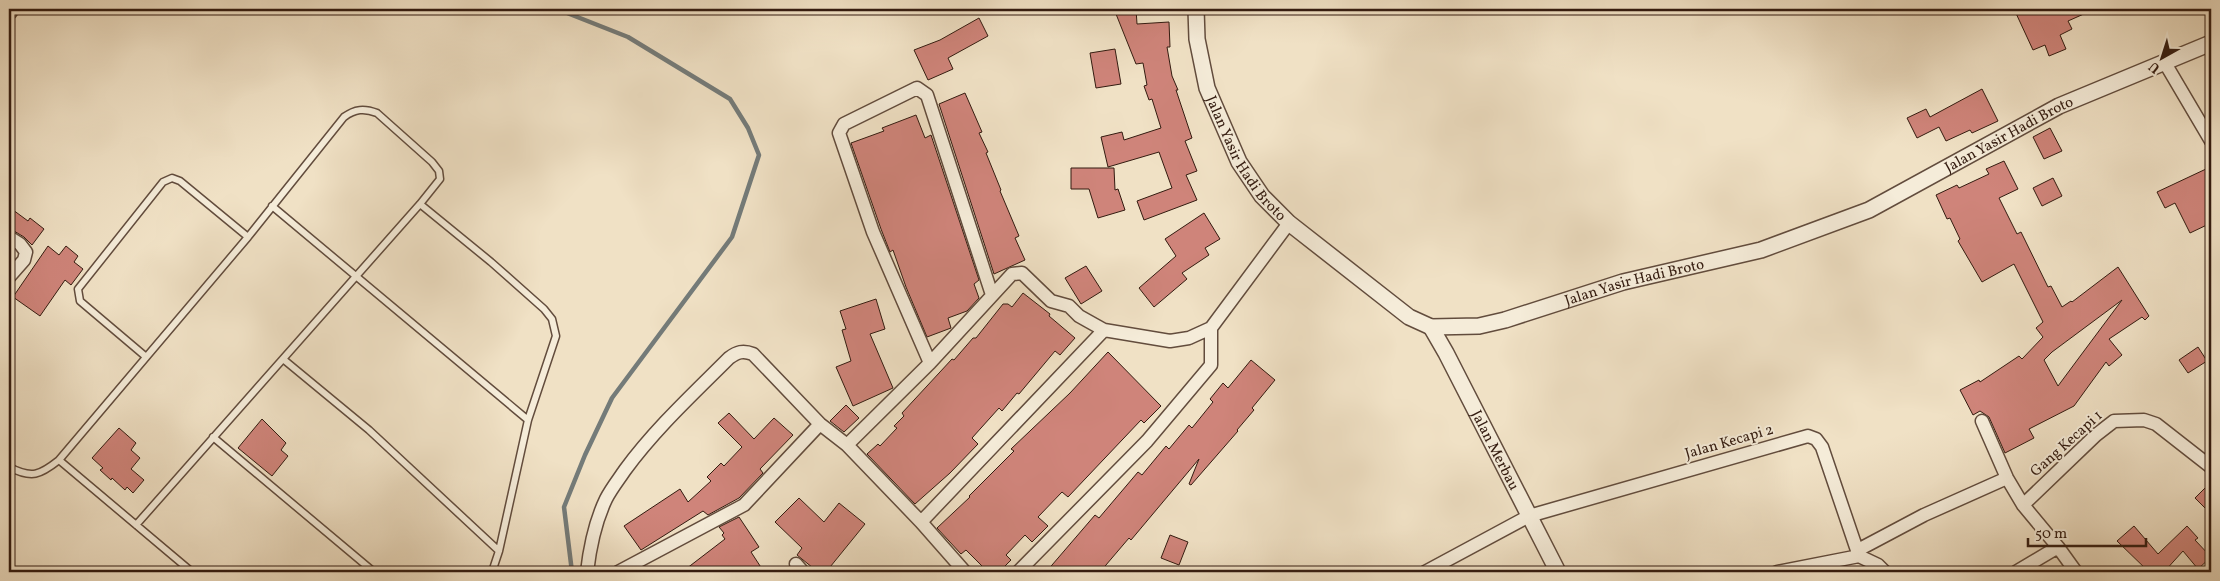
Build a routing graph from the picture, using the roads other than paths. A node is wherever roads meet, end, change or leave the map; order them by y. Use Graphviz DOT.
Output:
graph roads {
  1 [pos="1196,9"];
  2 [pos="2211,43"];
  3 [pos="2165,63"];
  4 [pos="2211,141"];
  5 [pos="420,204"];
  6 [pos="272,206"];
  7 [pos="1289,223"];
  8 [pos="9,237"];
  9 [pos="248,237"];
  10 [pos="356,276"];
  11 [pos="9,277"];
  12 [pos="992,295"];
  13 [pos="1211,328"];
  14 [pos="1430,328"];
  15 [pos="1104,330"];
  16 [pos="145,356"];
  17 [pos="283,359"];
  18 [pos="930,363"];
  19 [pos="528,420"];
  20 [pos="1982,421"];
  21 [pos="820,424"];
  22 [pos="213,437"];
  23 [pos="847,445"];
  24 [pos="59,460"];
  25 [pos="9,467"];
  26 [pos="2211,467"];
  27 [pos="2007,478"];
  28 [pos="2023,505"];
  29 [pos="1529,516"];
  30 [pos="921,522"];
  31 [pos="136,526"];
  32 [pos="2058,547"];
  33 [pos="499,551"];
  34 [pos="1859,553"];
  35 [pos="192,572"];
  36 [pos="374,572"];
  37 [pos="492,572"];
  38 [pos="587,572"];
  39 [pos="618,572"];
  40 [pos="965,572"];
  41 [pos="1018,572"];
  42 [pos="1425,572"];
  43 [pos="1558,572"];
  44 [pos="1777,572"];
  45 [pos="1885,572"];
  46 [pos="2016,572"];
  47 [pos="2076,572"];
  1 -- 7 [label="street, Jalan Yasir Hadi Broto"];
  2 -- 3 [label="street, Jalan Yasir Hadi Broto"];
  3 -- 4 [label="street"];
  3 -- 14 [label="street, Jalan Yasir Hadi Broto"];
  5 -- 6 [label="lane"];
  5 -- 10 [label="lane"];
  5 -- 19 [label="lane"];
  6 -- 9 [label="lane"];
  6 -- 10 [label="lane"];
  7 -- 13 [label="street"];
  7 -- 14 [label="street, Jalan Yasir Hadi Broto"];
  8 -- 11 [label="street"];
  9 -- 16 [label="lane"];
  9 -- 16 [label="lane"];
  10 -- 17 [label="lane"];
  10 -- 19 [label="lane"];
  12 -- 15 [label="street"];
  12 -- 18 [label="street"];
  12 -- 18 [label="street"];
  13 -- 15 [label="street"];
  13 -- 41 [label="street"];
  14 -- 29 [label="street, Jalan Merbau"];
  15 -- 30 [label="street"];
  16 -- 24 [label="lane"];
  17 -- 22 [label="lane"];
  17 -- 33 [label="lane"];
  18 -- 23 [label="street"];
  19 -- 33 [label="lane"];
  20 -- 27 [label="street"];
  21 -- 23 [label="street"];
  21 -- 38 [label="street"];
  21 -- 39 [label="street"];
  22 -- 31 [label="lane"];
  22 -- 36 [label="lane"];
  23 -- 30 [label="street"];
  24 -- 25 [label="lane"];
  24 -- 31 [label="lane"];
  26 -- 28 [label="street, Gang Kecapi 1"];
  27 -- 28 [label="street"];
  27 -- 34 [label="street"];
  28 -- 32 [label="street"];
  29 -- 34 [label="street, Jalan Kecapi 2"];
  29 -- 42 [label="street"];
  29 -- 43 [label="street, Jalan Merbau"];
  30 -- 40 [label="street"];
  31 -- 35 [label="lane"];
  32 -- 46 [label="street"];
  32 -- 47 [label="street"];
  33 -- 37 [label="lane"];
  34 -- 44 [label="street"];
  34 -- 45 [label="street"];
}
